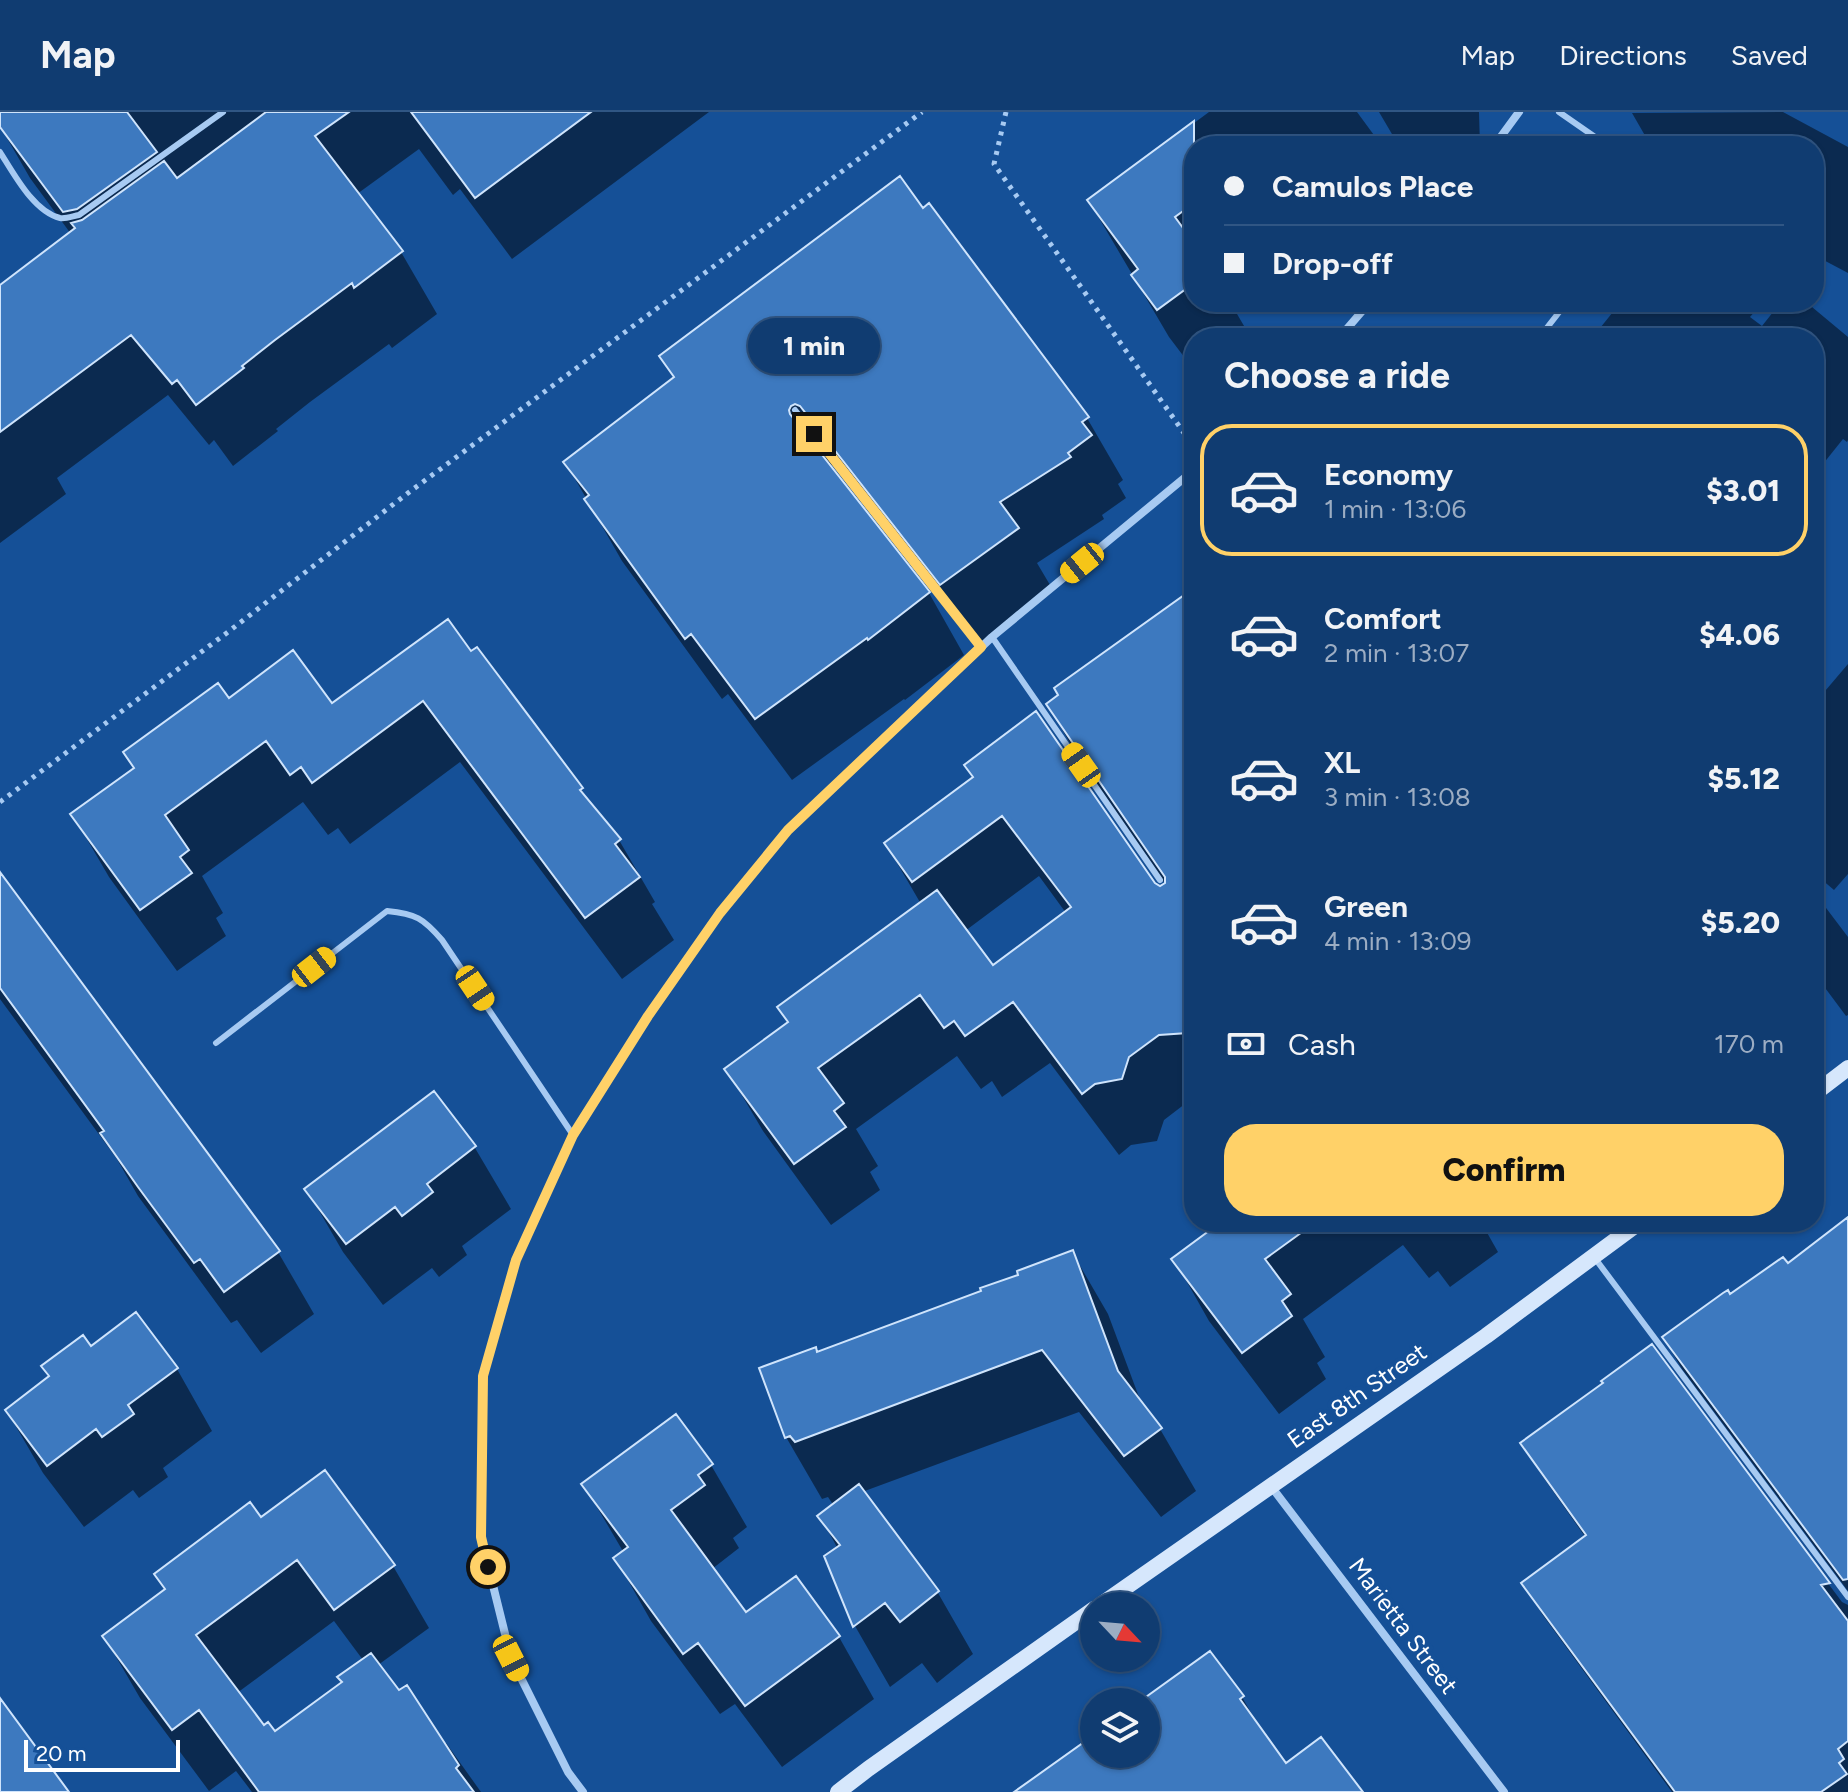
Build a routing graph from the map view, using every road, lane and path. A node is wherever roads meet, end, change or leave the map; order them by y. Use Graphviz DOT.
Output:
graph roads {
  1 [pos="223,112"];
  2 [pos="922,112"];
  3 [pos="1006,112"];
  4 [pos="1519,112"];
  5 [pos="1559,112"];
  6 [pos="1501,136"];
  7 [pos="1594,136"];
  8 [pos="0,152"];
  9 [pos="1361,312"];
  10 [pos="1559,312"];
  11 [pos="1348,328"];
  12 [pos="1547,328"];
  13 [pos="795,410"];
  14 [pos="1184,433"];
  15 [pos="1184,478"];
  16 [pos="992,637"];
  17 [pos="981,647"];
  18 [pos="0,802"];
  19 [pos="1160,880"];
  20 [pos="216,1043"];
  21 [pos="1848,1068"];
  22 [pos="1824,1086"];
  23 [pos="573,1135"];
  24 [pos="1626,1232"];
  25 [pos="1594,1256"];
  26 [pos="1270,1485"];
  27 [pos="1119,1592"];
  28 [pos="1848,1597"];
  29 [pos="1080,1619"];
  30 [pos="583,1792"];
  31 [pos="838,1792"];
  32 [pos="1504,1792"];
  1 -- 8 [label="lane"];
  2 -- 18 [label="path"];
  3 -- 14 [label="path"];
  4 -- 6 [label="street"];
  5 -- 7 [label="lane"];
  9 -- 11 [label="street"];
  10 -- 12 [label="lane"];
  13 -- 17 [label="lane"];
  15 -- 16 [label="street"];
  16 -- 17 [label="street"];
  16 -- 19 [label="lane"];
  17 -- 23 [label="street"];
  20 -- 23 [label="lane"];
  21 -- 22 [label="main road"];
  23 -- 30 [label="street"];
  24 -- 25 [label="main road, East 8th Street"];
  25 -- 26 [label="main road, East 8th Street"];
  25 -- 28 [label="lane"];
  26 -- 27 [label="main road, East 8th Street"];
  26 -- 32 [label="street, Marietta Street"];
  29 -- 31 [label="main road, East 8th Street"];
}
